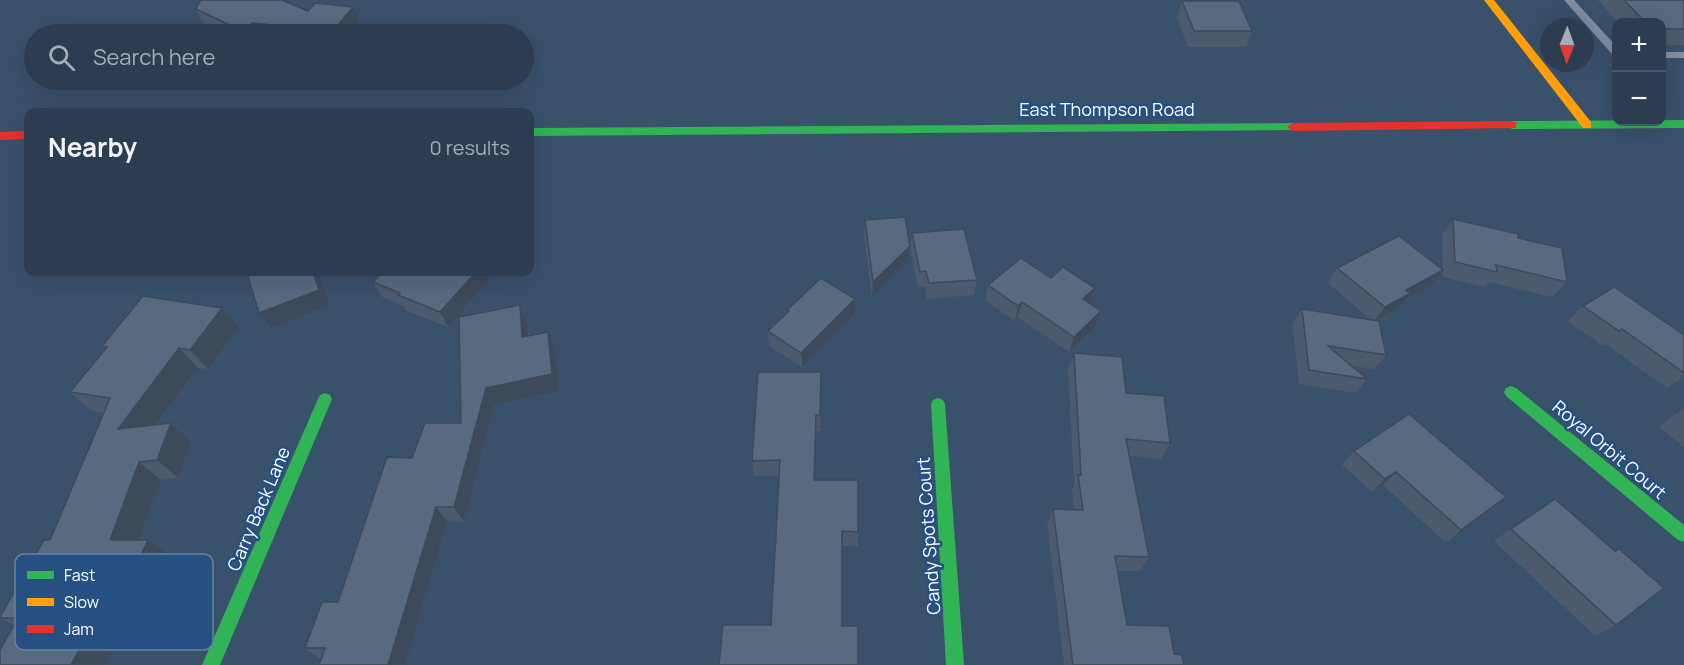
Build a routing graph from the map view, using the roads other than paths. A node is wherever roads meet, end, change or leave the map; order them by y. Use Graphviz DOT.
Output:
graph roads {
  1 [pos="1489,0"];
  2 [pos="1569,0"];
  3 [pos="1612,47"];
  4 [pos="1666,55"];
  5 [pos="1684,55"];
  6 [pos="1684,124"];
  7 [pos="1587,125"];
  8 [pos="534,132"];
  9 [pos="24,135"];
  10 [pos="0,136"];
  11 [pos="1511,392"];
  12 [pos="325,399"];
  13 [pos="938,404"];
  14 [pos="1684,535"];
  15 [pos="211,665"];
  16 [pos="955,665"];
  1 -- 7 [label="main road"];
  2 -- 3 [label="lane"];
  4 -- 5 [label="lane"];
  6 -- 7 [label="main road, East Thompson Road"];
  7 -- 8 [label="main road, East Thompson Road"];
  9 -- 10 [label="main road"];
  11 -- 14 [label="main road, Royal Orbit Court"];
  12 -- 15 [label="main road, Carry Back Lane"];
  13 -- 16 [label="main road, Candy Spots Court"];
}
